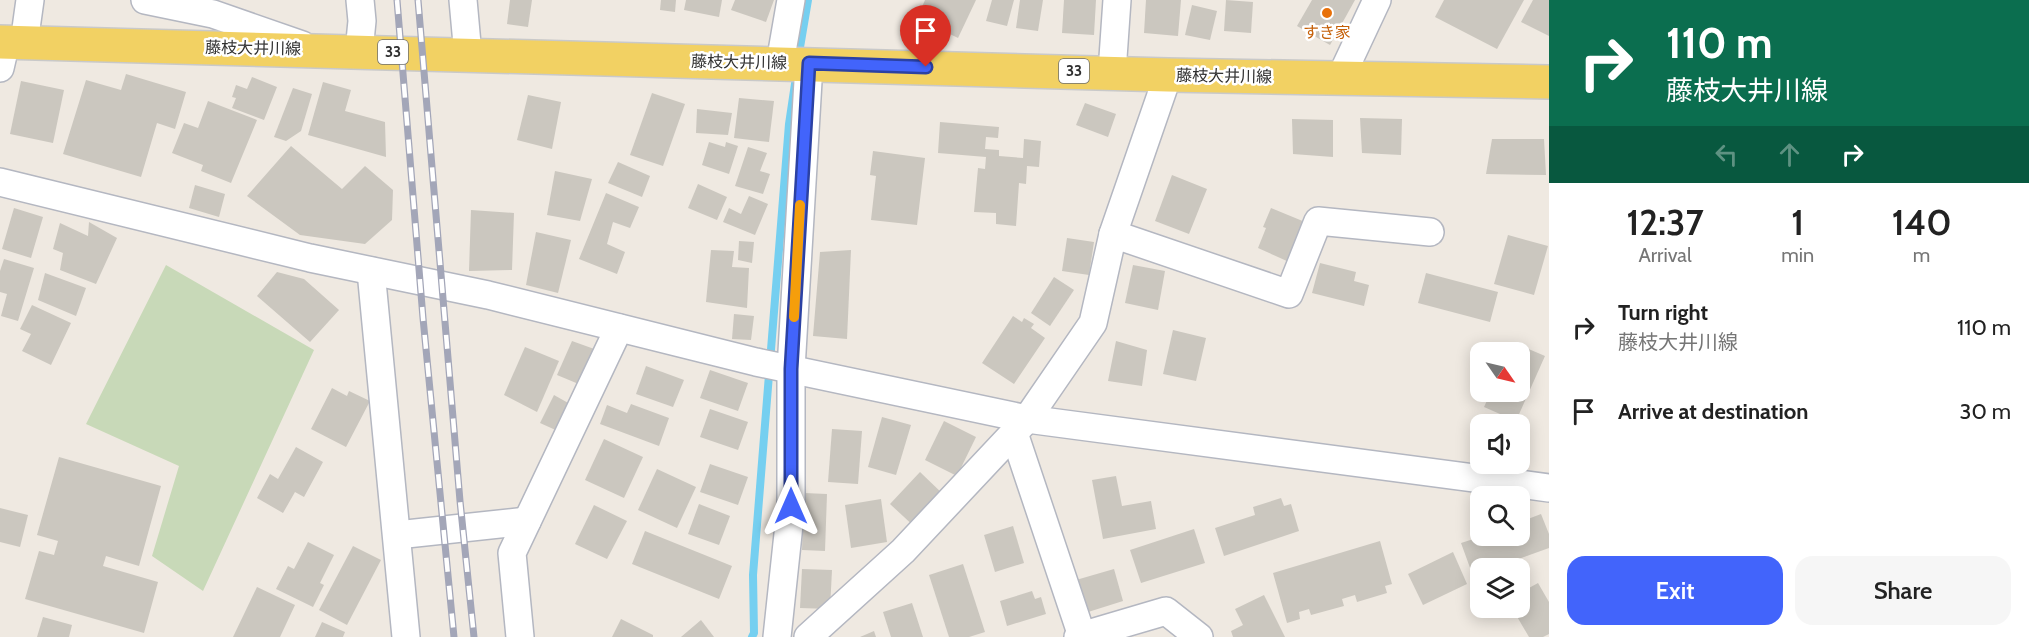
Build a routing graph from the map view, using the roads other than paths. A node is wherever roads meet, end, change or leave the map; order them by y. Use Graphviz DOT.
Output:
graph roads {
  1 [pos="30,0"];
  2 [pos="145,0"];
  3 [pos="360,0"];
  4 [pos="464,0"];
  5 [pos="791,0"];
  6 [pos="1117,0"];
  7 [pos="1377,0"];
  8 [pos="8,49"];
  9 [pos="318,50"];
  10 [pos="359,51"];
  11 [pos="468,55"];
  12 [pos="794,63"];
  13 [pos="1112,72"];
  14 [pos="1168,75"];
  15 [pos="1340,79"];
  16 [pos="1549,82"];
  17 [pos="0,182"];
  18 [pos="1430,232"];
  19 [pos="1113,234"];
  20 [pos="371,270"];
  21 [pos="619,328"];
  22 [pos="791,369"];
  23 [pos="1020,426"];
  24 [pos="1549,488"];
  25 [pos="527,522"];
  26 [pos="397,535"];
  27 [pos="1080,636"];
  28 [pos="406,637"];
  29 [pos="520,637"];
  30 [pos="777,637"];
  31 [pos="808,637"];
  32 [pos="1199,637"];
  1 -- 8 [label="street"];
  2 -- 9 [label="street"];
  3 -- 10 [label="street"];
  4 -- 11 [label="street"];
  5 -- 12 [label="street"];
  6 -- 13 [label="street"];
  7 -- 15 [label="street"];
  8 -- 9 [label="main road, 藤枝大井川線 / 33"];
  9 -- 10 [label="main road, 藤枝大井川線 / 33"];
  10 -- 11 [label="main road, 藤枝大井川線 / 33"];
  11 -- 12 [label="main road, 藤枝大井川線 / 33"];
  12 -- 13 [label="main road, 藤枝大井川線 / 33"];
  12 -- 22 [label="street"];
  13 -- 14 [label="main road, 藤枝大井川線 / 33"];
  14 -- 15 [label="main road, 藤枝大井川線 / 33"];
  14 -- 19 [label="street"];
  15 -- 16 [label="main road, 藤枝大井川線 / 33"];
  17 -- 20 [label="street"];
  18 -- 19 [label="street"];
  19 -- 23 [label="street"];
  20 -- 21 [label="street"];
  20 -- 26 [label="street"];
  21 -- 22 [label="street"];
  21 -- 25 [label="street"];
  22 -- 23 [label="street"];
  22 -- 30 [label="street"];
  23 -- 24 [label="street"];
  23 -- 27 [label="street"];
  23 -- 31 [label="street"];
  25 -- 26 [label="street"];
  25 -- 29 [label="street"];
  26 -- 28 [label="street"];
  27 -- 32 [label="street"];
}
